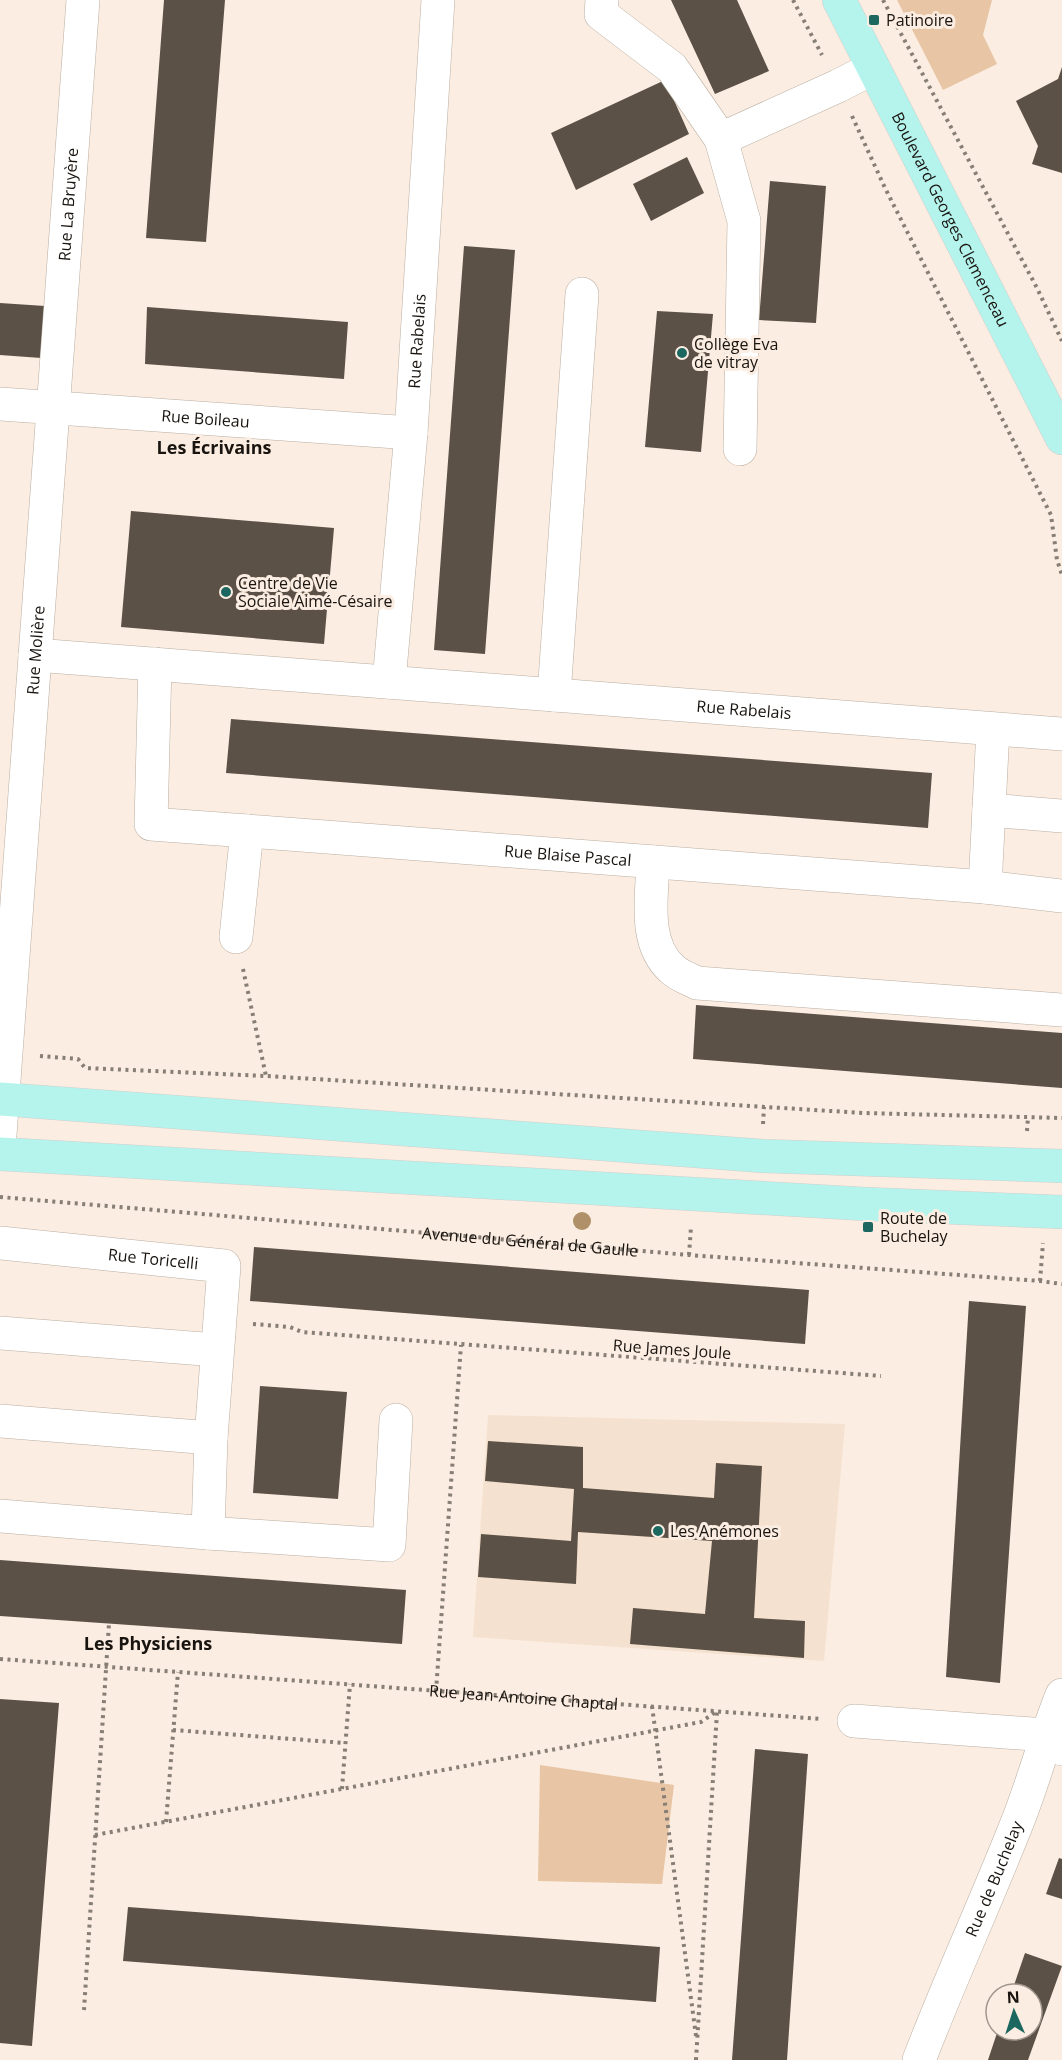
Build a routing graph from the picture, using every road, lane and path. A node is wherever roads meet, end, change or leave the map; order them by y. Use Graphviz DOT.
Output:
graph roads {
  1 [pos="83,0"];
  2 [pos="438,0"];
  3 [pos="602,0"];
  4 [pos="793,0"];
  5 [pos="839,0"];
  6 [pos="883,0"];
  7 [pos="873,68"];
  8 [pos="838,86"];
  9 [pos="722,139"];
  10 [pos="582,294"];
  11 [pos="1062,341"];
  12 [pos="0,404"];
  13 [pos="53,408"];
  14 [pos="411,433"];
  15 [pos="1062,438"];
  16 [pos="740,449"];
  17 [pos="1062,575"];
  18 [pos="35,655"];
  19 [pos="155,664"];
  20 [pos="388,682"];
  21 [pos="554,695"];
  22 [pos="993,729"];
  23 [pos="1062,734"];
  24 [pos="989,810"];
  25 [pos="1062,816"];
  26 [pos="247,831"];
  27 [pos="653,862"];
  28 [pos="985,887"];
  29 [pos="9,893"];
  30 [pos="1062,896"];
  31 [pos="236,936"];
  32 [pos="1062,1010"];
  33 [pos="6,1054"];
  34 [pos="267,1077"];
  35 [pos="1,1099"];
  36 [pos="1062,1118"];
  37 [pos="0,1135"];
  38 [pos="0,1154"];
  39 [pos="1062,1166"];
  40 [pos="0,1197"];
  41 [pos="1062,1212"];
  42 [pos="0,1243"];
  43 [pos="1062,1284"];
  44 [pos="0,1332"];
  45 [pos="218,1336"];
  46 [pos="461,1345"];
  47 [pos="881,1376"];
  48 [pos="396,1420"];
  49 [pos="0,1421"];
  50 [pos="211,1438"];
  51 [pos="0,1516"];
  52 [pos="208,1533"];
  53 [pos="109,1623"];
  54 [pos="0,1659"];
  55 [pos="106,1666"];
  56 [pos="178,1672"];
  57 [pos="350,1684"];
  58 [pos="436,1690"];
  59 [pos="1062,1695"];
  60 [pos="652,1706"];
  61 [pos="717,1711"];
  62 [pos="854,1721"];
  63 [pos="173,1730"];
  64 [pos="655,1731"];
  65 [pos="1054,1742"];
  66 [pos="345,1743"];
  67 [pos="342,1789"];
  68 [pos="166,1822"];
  69 [pos="95,1835"];
  70 [pos="84,2010"];
  71 [pos="697,2045"];
  72 [pos="696,2060"];
  73 [pos="919,2060"];
  1 -- 13 [label="street, Rue La Bruyère"];
  2 -- 14 [label="street, Rue Rabelais"];
  3 -- 9 [label="street"];
  4 -- 8 [label="path"];
  5 -- 7 [label="main road, Boulevard Georges Clemenceau"];
  6 -- 11 [label="path"];
  7 -- 8 [label="street"];
  7 -- 15 [label="main road, Boulevard Georges Clemenceau"];
  8 -- 9 [label="street"];
  8 -- 17 [label="path"];
  9 -- 16 [label="street"];
  10 -- 21 [label="street"];
  12 -- 13 [label="street, Rue Boileau"];
  13 -- 14 [label="street, Rue Boileau"];
  13 -- 18 [label="street, Rue Molière"];
  14 -- 20 [label="street, Rue Rabelais"];
  18 -- 19 [label="street, Rue Rabelais"];
  18 -- 29 [label="street, Rue Molière"];
  19 -- 20 [label="street, Rue Rabelais"];
  19 -- 26 [label="street, Rue Blaise Pascal"];
  20 -- 21 [label="street, Rue Rabelais"];
  21 -- 22 [label="street, Rue Rabelais"];
  22 -- 23 [label="street, Rue Rabelais"];
  22 -- 24 [label="street"];
  24 -- 25 [label="street"];
  24 -- 28 [label="street"];
  26 -- 27 [label="street, Rue Blaise Pascal"];
  26 -- 31 [label="street"];
  27 -- 28 [label="street, Rue Blaise Pascal"];
  27 -- 32 [label="street"];
  28 -- 30 [label="street, Rue Blaise Pascal"];
  29 -- 33 [label="street, Rue Molière"];
  31 -- 34 [label="path"];
  33 -- 34 [label="path"];
  33 -- 35 [label="street, Rue Molière"];
  34 -- 36 [label="path"];
  35 -- 37 [label="street, Rue Molière"];
  35 -- 39 [label="main road"];
  38 -- 41 [label="main road"];
  40 -- 43 [label="path, Avenue du Général de Gaulle"];
  42 -- 45 [label="street, Rue Toricelli"];
  44 -- 45 [label="street"];
  45 -- 46 [label="path, Rue James Joule"];
  45 -- 50 [label="street, Rue Toricelli"];
  46 -- 47 [label="path, Rue James Joule"];
  46 -- 58 [label="path"];
  48 -- 52 [label="street"];
  49 -- 50 [label="street"];
  50 -- 52 [label="street, Rue Toricelli"];
  51 -- 52 [label="street"];
  53 -- 55 [label="path"];
  54 -- 55 [label="path, Rue Jean-Antoine Chaptal"];
  55 -- 56 [label="path, Rue Jean-Antoine Chaptal"];
  55 -- 69 [label="path"];
  56 -- 57 [label="path, Rue Jean-Antoine Chaptal"];
  56 -- 63 [label="path"];
  57 -- 58 [label="path, Rue Jean-Antoine Chaptal"];
  57 -- 66 [label="path"];
  58 -- 60 [label="path, Rue Jean-Antoine Chaptal"];
  59 -- 65 [label="street, Rue de Buchelay"];
  60 -- 61 [label="path, Rue Jean-Antoine Chaptal"];
  60 -- 64 [label="path"];
  61 -- 62 [label="path, Rue Jean-Antoine Chaptal"];
  61 -- 64 [label="path"];
  61 -- 71 [label="path"];
  62 -- 65 [label="street"];
  63 -- 66 [label="path"];
  63 -- 68 [label="path"];
  64 -- 67 [label="path"];
  64 -- 71 [label="path"];
  65 -- 73 [label="street, Rue de Buchelay"];
  66 -- 67 [label="path"];
  67 -- 68 [label="path"];
  68 -- 69 [label="path"];
  69 -- 70 [label="path"];
  71 -- 72 [label="path"];
}
